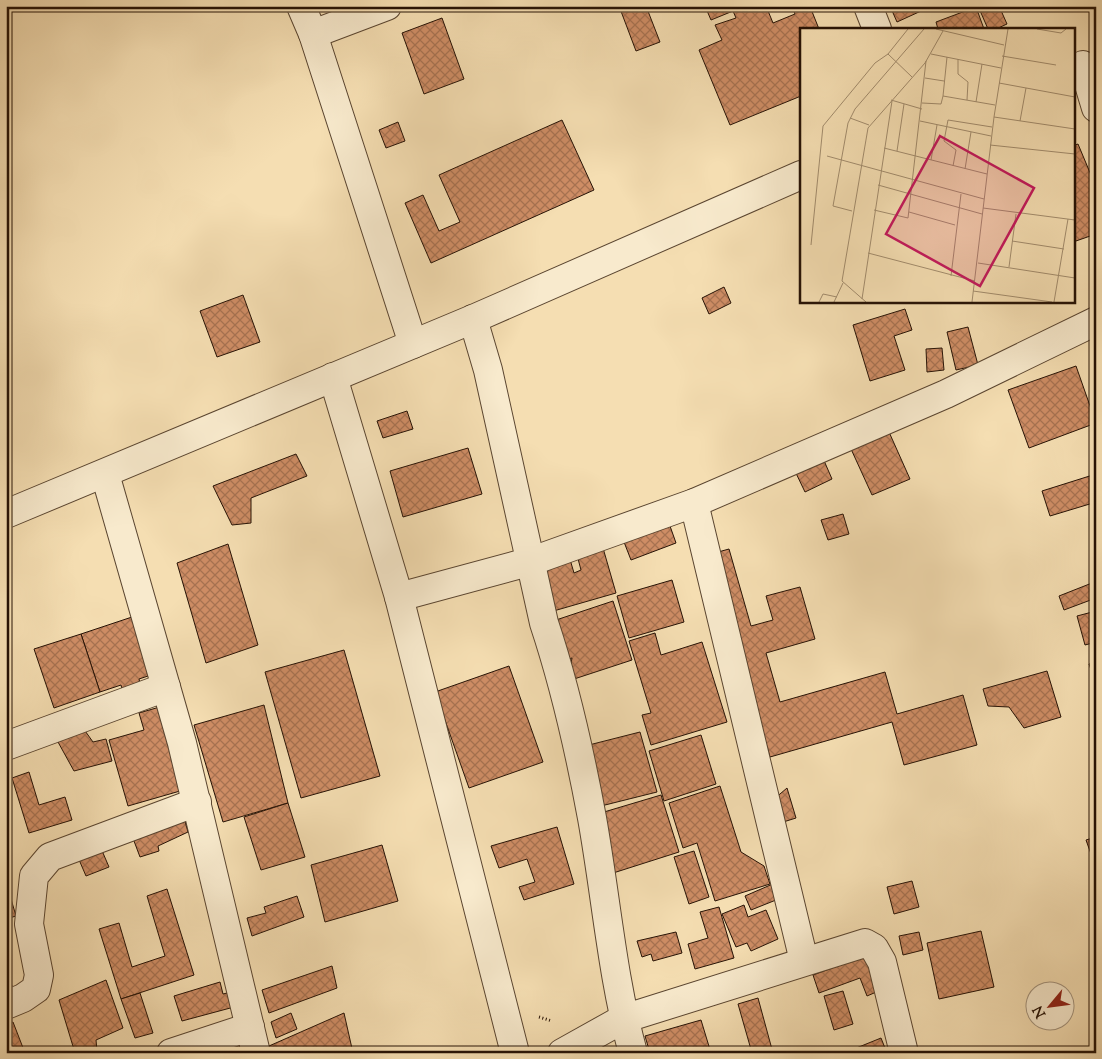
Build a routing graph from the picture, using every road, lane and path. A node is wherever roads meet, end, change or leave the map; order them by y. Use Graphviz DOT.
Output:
graph roads {
  1 [pos="301,6"];
  2 [pos="387,6"];
  3 [pos="868,6"];
  4 [pos="876,28"];
  5 [pos="313,34"];
  6 [pos="1084,64"];
  7 [pos="1096,108"];
  8 [pos="800,174"];
  9 [pos="473,319"];
  10 [pos="1096,321"];
  11 [pos="413,344"];
  12 [pos="333,376"];
  13 [pos="105,474"];
  14 [pos="694,502"];
  15 [pos="6,514"];
  16 [pos="532,561"];
  17 [pos="399,597"];
  18 [pos="166,687"];
  19 [pos="6,746"];
  20 [pos="197,802"];
  21 [pos="804,961"];
  22 [pos="501,999"];
  23 [pos="6,1005"];
  24 [pos="614,1024"];
  25 [pos="250,1027"];
  26 [pos="171,1053"];
  27 [pos="256,1053"];
  28 [pos="515,1053"];
  29 [pos="562,1053"];
  30 [pos="632,1053"];
  31 [pos="904,1053"];
  1 -- 5 [label="street"];
  2 -- 5 [label="street"];
  3 -- 4 [label="street"];
  5 -- 11 [label="street"];
  6 -- 7 [label="street"];
  8 -- 9 [label="street"];
  9 -- 11 [label="street"];
  9 -- 16 [label="street"];
  10 -- 14 [label="street"];
  11 -- 12 [label="street"];
  12 -- 13 [label="street"];
  12 -- 17 [label="street"];
  13 -- 15 [label="street"];
  13 -- 18 [label="street"];
  14 -- 16 [label="street"];
  14 -- 21 [label="street"];
  16 -- 17 [label="street"];
  16 -- 24 [label="street"];
  17 -- 22 [label="street"];
  18 -- 19 [label="street"];
  18 -- 20 [label="street"];
  20 -- 23 [label="street"];
  20 -- 25 [label="street"];
  21 -- 24 [label="street"];
  21 -- 31 [label="street"];
  22 -- 24 [label="path"];
  22 -- 28 [label="street"];
  24 -- 29 [label="street"];
  24 -- 30 [label="street"];
  25 -- 26 [label="street"];
  25 -- 27 [label="street"];
}
